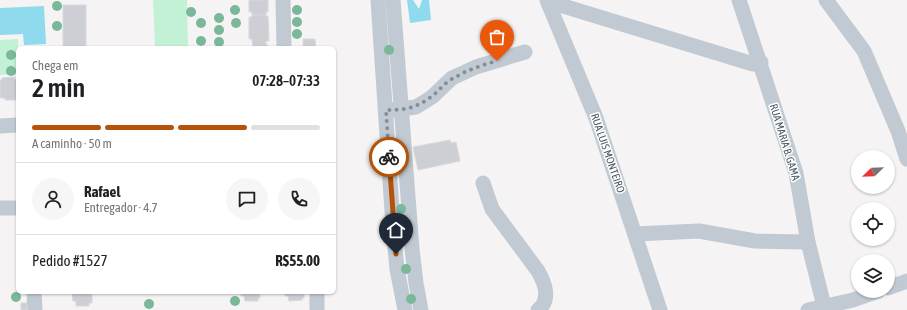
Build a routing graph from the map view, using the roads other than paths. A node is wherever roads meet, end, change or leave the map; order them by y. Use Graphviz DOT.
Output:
graph roads {
  1 [pos="283,0"];
  2 [pos="378,0"];
  3 [pos="393,0"];
  4 [pos="739,0"];
  5 [pos="826,0"];
  6 [pos="548,2"];
  7 [pos="284,46"];
  8 [pos="525,52"];
  9 [pos="760,62"];
  10 [pos="393,110"];
  11 [pos="16,125"];
  12 [pos="0,126"];
  13 [pos="907,159"];
  14 [pos="483,183"];
  15 [pos="0,208"];
  16 [pos="16,208"];
  17 [pos="635,234"];
  18 [pos="808,242"];
  19 [pos="907,281"];
  20 [pos="895,285"];
  21 [pos="34,294"];
  22 [pos="317,294"];
  23 [pos="859,298"];
  24 [pos="824,309"];
  25 [pos="35,310"];
  26 [pos="317,310"];
  27 [pos="405,310"];
  28 [pos="421,310"];
  29 [pos="538,310"];
  30 [pos="660,310"];
  31 [pos="808,310"];
  1 -- 7 [label="street"];
  2 -- 10 [label="street"];
  3 -- 10 [label="street"];
  4 -- 9 [label="street, RUA MARIA B. GAMA"];
  5 -- 13 [label="street"];
  6 -- 9 [label="street"];
  6 -- 17 [label="street, RUA LUIS MONTEIRO"];
  8 -- 10 [label="street"];
  9 -- 18 [label="street, RUA MARIA B. GAMA"];
  10 -- 27 [label="street"];
  10 -- 28 [label="street"];
  11 -- 12 [label="street"];
  14 -- 29 [label="street"];
  15 -- 16 [label="street"];
  17 -- 18 [label="street"];
  17 -- 30 [label="street, RUA LUIS MONTEIRO"];
  18 -- 24 [label="street, RUA MARIA B. GAMA"];
  19 -- 20 [label="street"];
  21 -- 25 [label="street"];
  22 -- 26 [label="street"];
  23 -- 24 [label="street"];
  24 -- 31 [label="street"];
}
